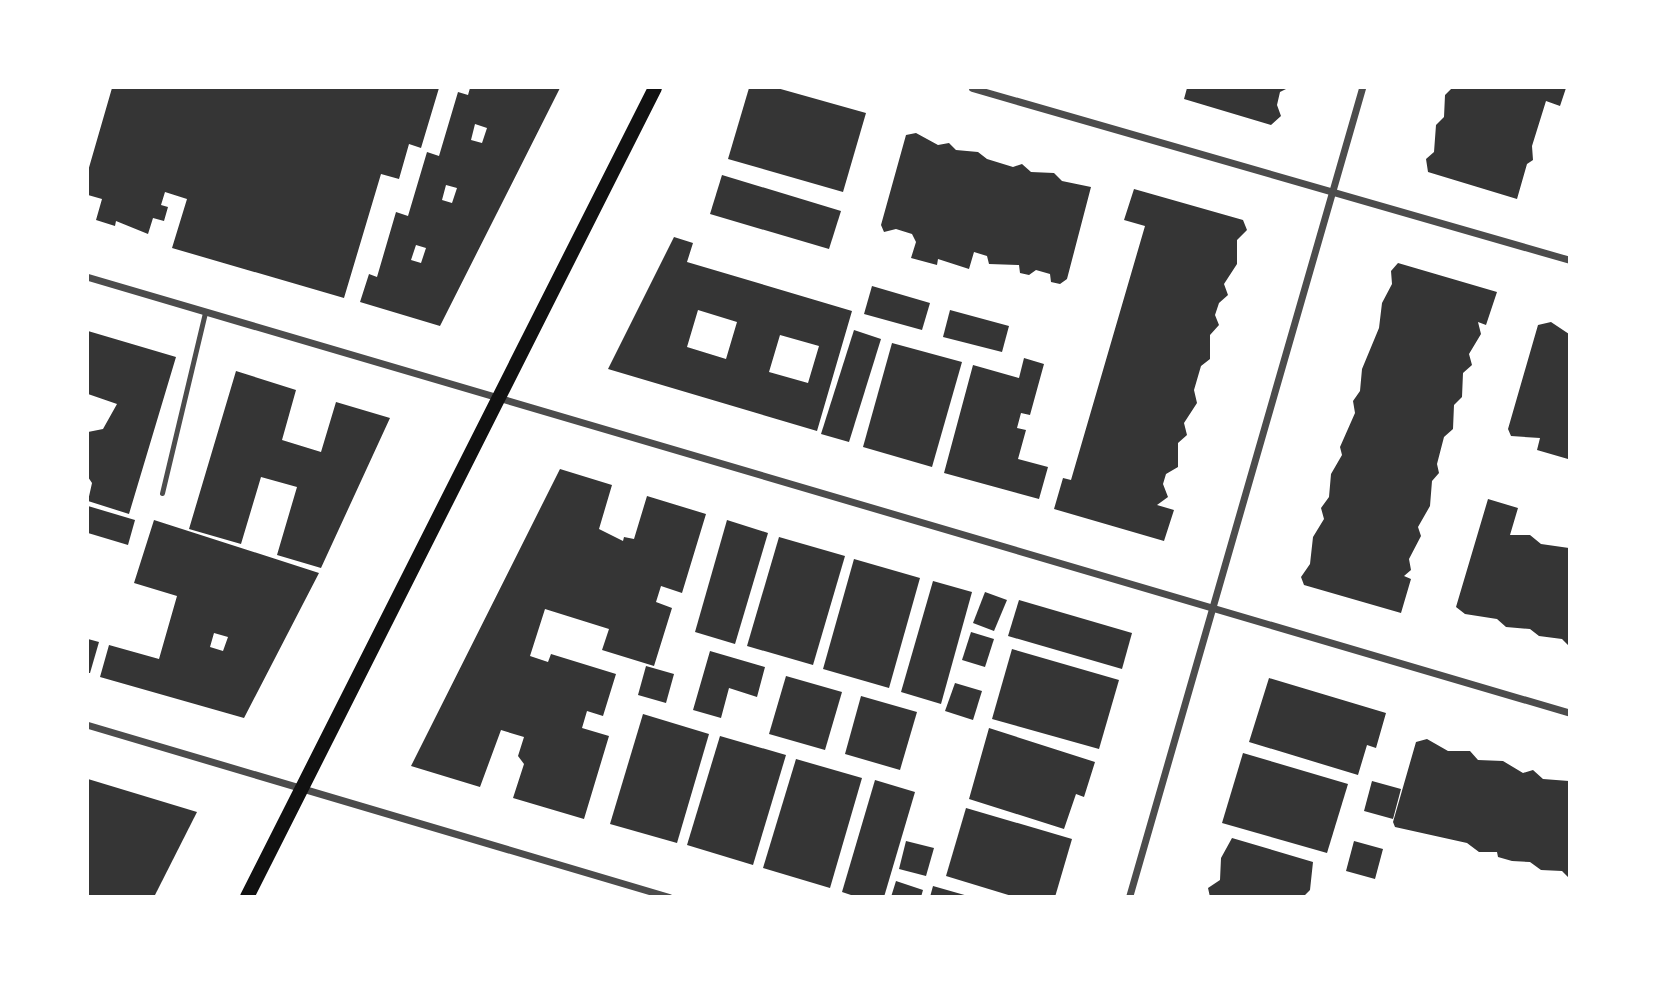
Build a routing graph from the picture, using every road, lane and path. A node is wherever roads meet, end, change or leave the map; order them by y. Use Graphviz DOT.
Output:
graph roads {
  1 [pos="655,88"];
  2 [pos="972,88"];
  3 [pos="1362,88"];
  4 [pos="1331,188"];
  5 [pos="1570,260"];
  6 [pos="88,277"];
  7 [pos="205,312"];
  8 [pos="499,398"];
  9 [pos="162,493"];
  10 [pos="1213,608"];
  11 [pos="1570,713"];
  12 [pos="88,726"];
  13 [pos="302,788"];
  14 [pos="247,897"];
  15 [pos="669,897"];
  16 [pos="1129,897"];
  1 -- 8 [label="main road"];
  2 -- 4 [label="street"];
  3 -- 4 [label="street"];
  4 -- 5 [label="street"];
  4 -- 10 [label="street"];
  6 -- 7 [label="street"];
  7 -- 8 [label="street"];
  7 -- 9 [label="lane"];
  8 -- 10 [label="street"];
  8 -- 13 [label="main road"];
  10 -- 11 [label="street"];
  10 -- 16 [label="street"];
  12 -- 13 [label="street"];
  13 -- 14 [label="main road"];
  13 -- 15 [label="street"];
}
